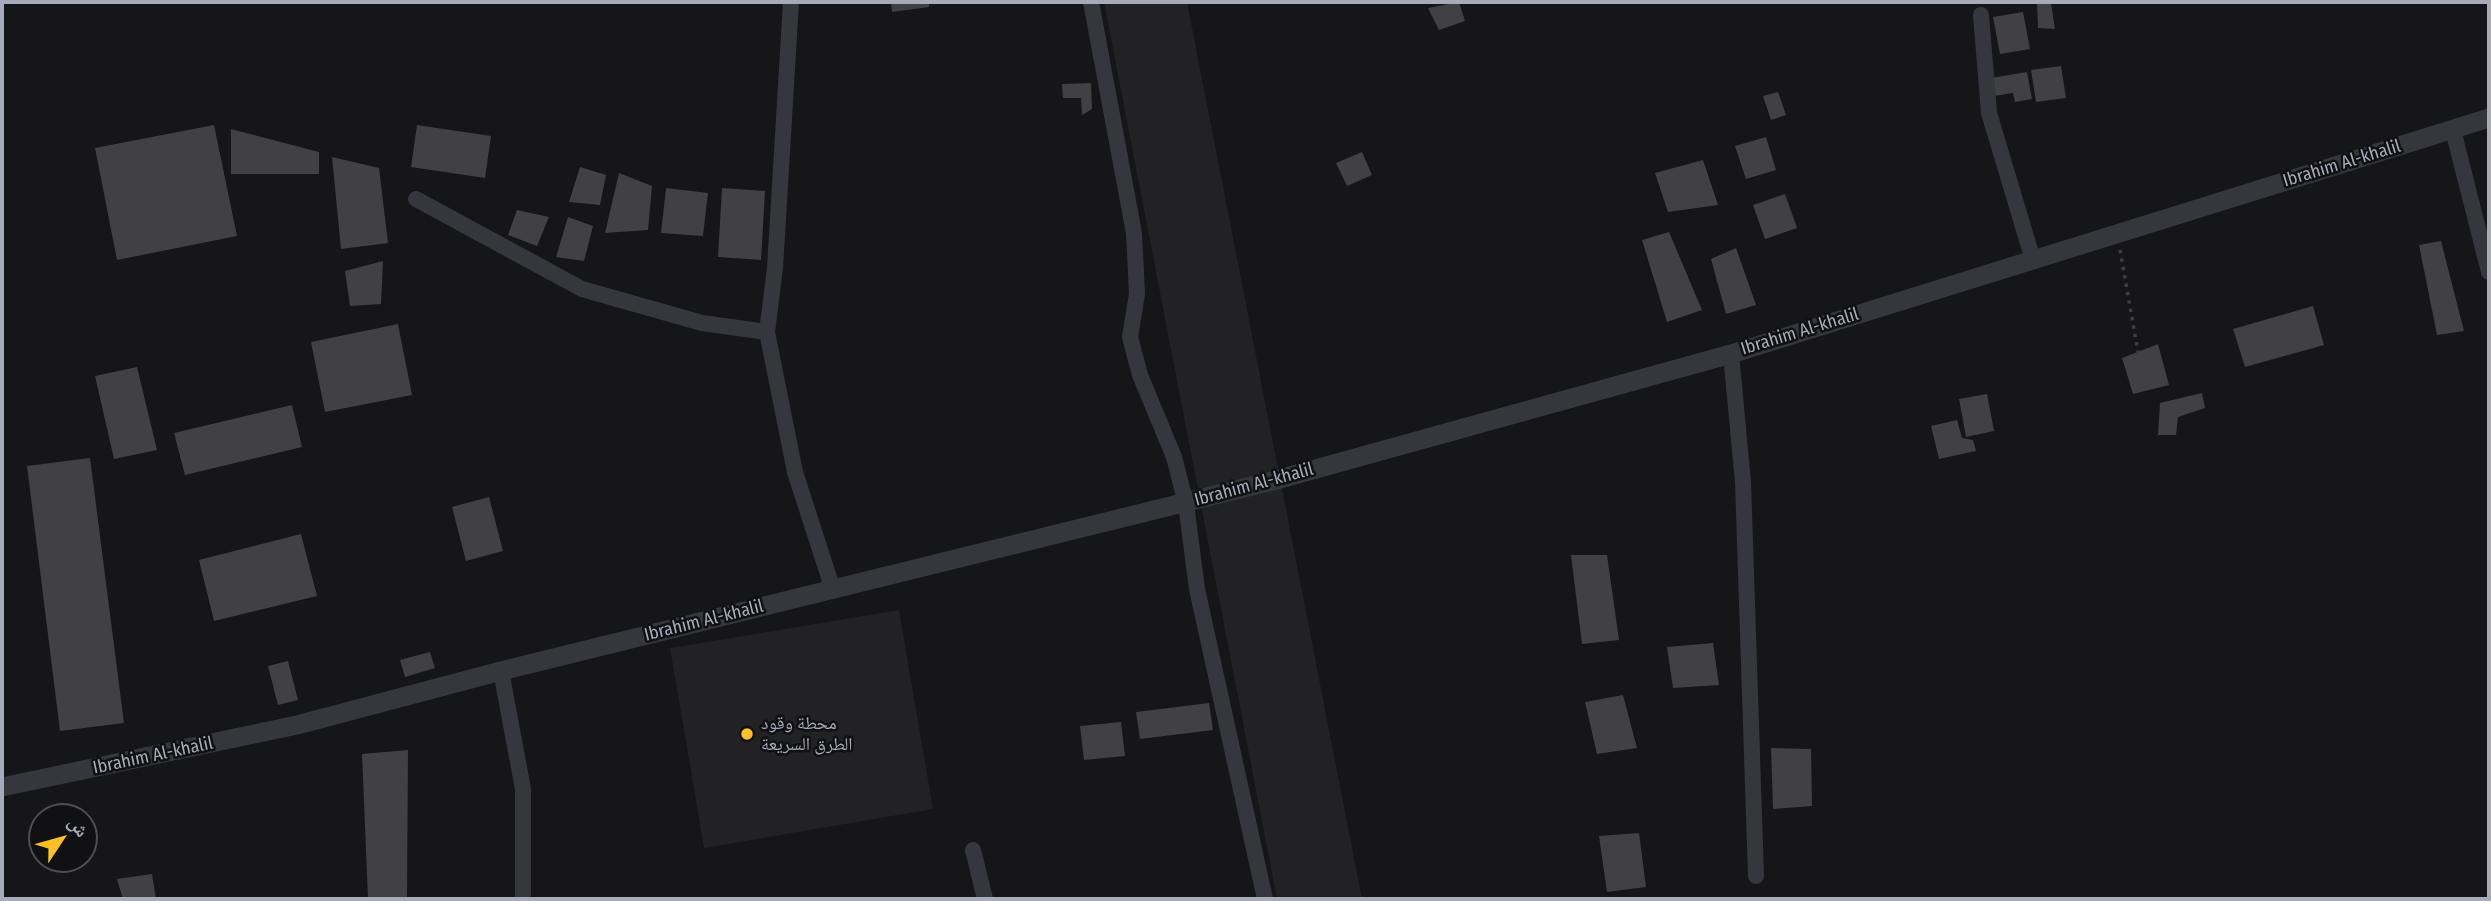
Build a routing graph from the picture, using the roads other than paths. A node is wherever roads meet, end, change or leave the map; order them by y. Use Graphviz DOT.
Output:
graph roads {
  1 [pos="791,2"];
  2 [pos="1091,2"];
  3 [pos="1980,15"];
  4 [pos="2489,118"];
  5 [pos="2452,130"];
  6 [pos="416,199"];
  7 [pos="2033,260"];
  8 [pos="2489,272"];
  9 [pos="767,332"];
  10 [pos="1731,354"];
  11 [pos="1186,503"];
  12 [pos="833,590"];
  13 [pos="501,671"];
  14 [pos="2,787"];
  15 [pos="973,850"];
  16 [pos="1756,876"];
  17 [pos="523,899"];
  18 [pos="985,899"];
  19 [pos="1265,899"];
  1 -- 9 [label="street"];
  2 -- 11 [label="street"];
  3 -- 7 [label="street"];
  4 -- 5 [label="street, Ibrahim Al-khalil"];
  5 -- 7 [label="street, Ibrahim Al-khalil"];
  5 -- 8 [label="street"];
  6 -- 9 [label="street"];
  7 -- 10 [label="street, Ibrahim Al-khalil"];
  9 -- 12 [label="street"];
  10 -- 11 [label="street, Ibrahim Al-khalil"];
  10 -- 16 [label="street"];
  11 -- 12 [label="street, Ibrahim Al-khalil"];
  11 -- 19 [label="street"];
  12 -- 13 [label="street, Ibrahim Al-khalil"];
  13 -- 14 [label="street, Ibrahim Al-khalil"];
  13 -- 17 [label="street"];
  15 -- 18 [label="street"];
}
